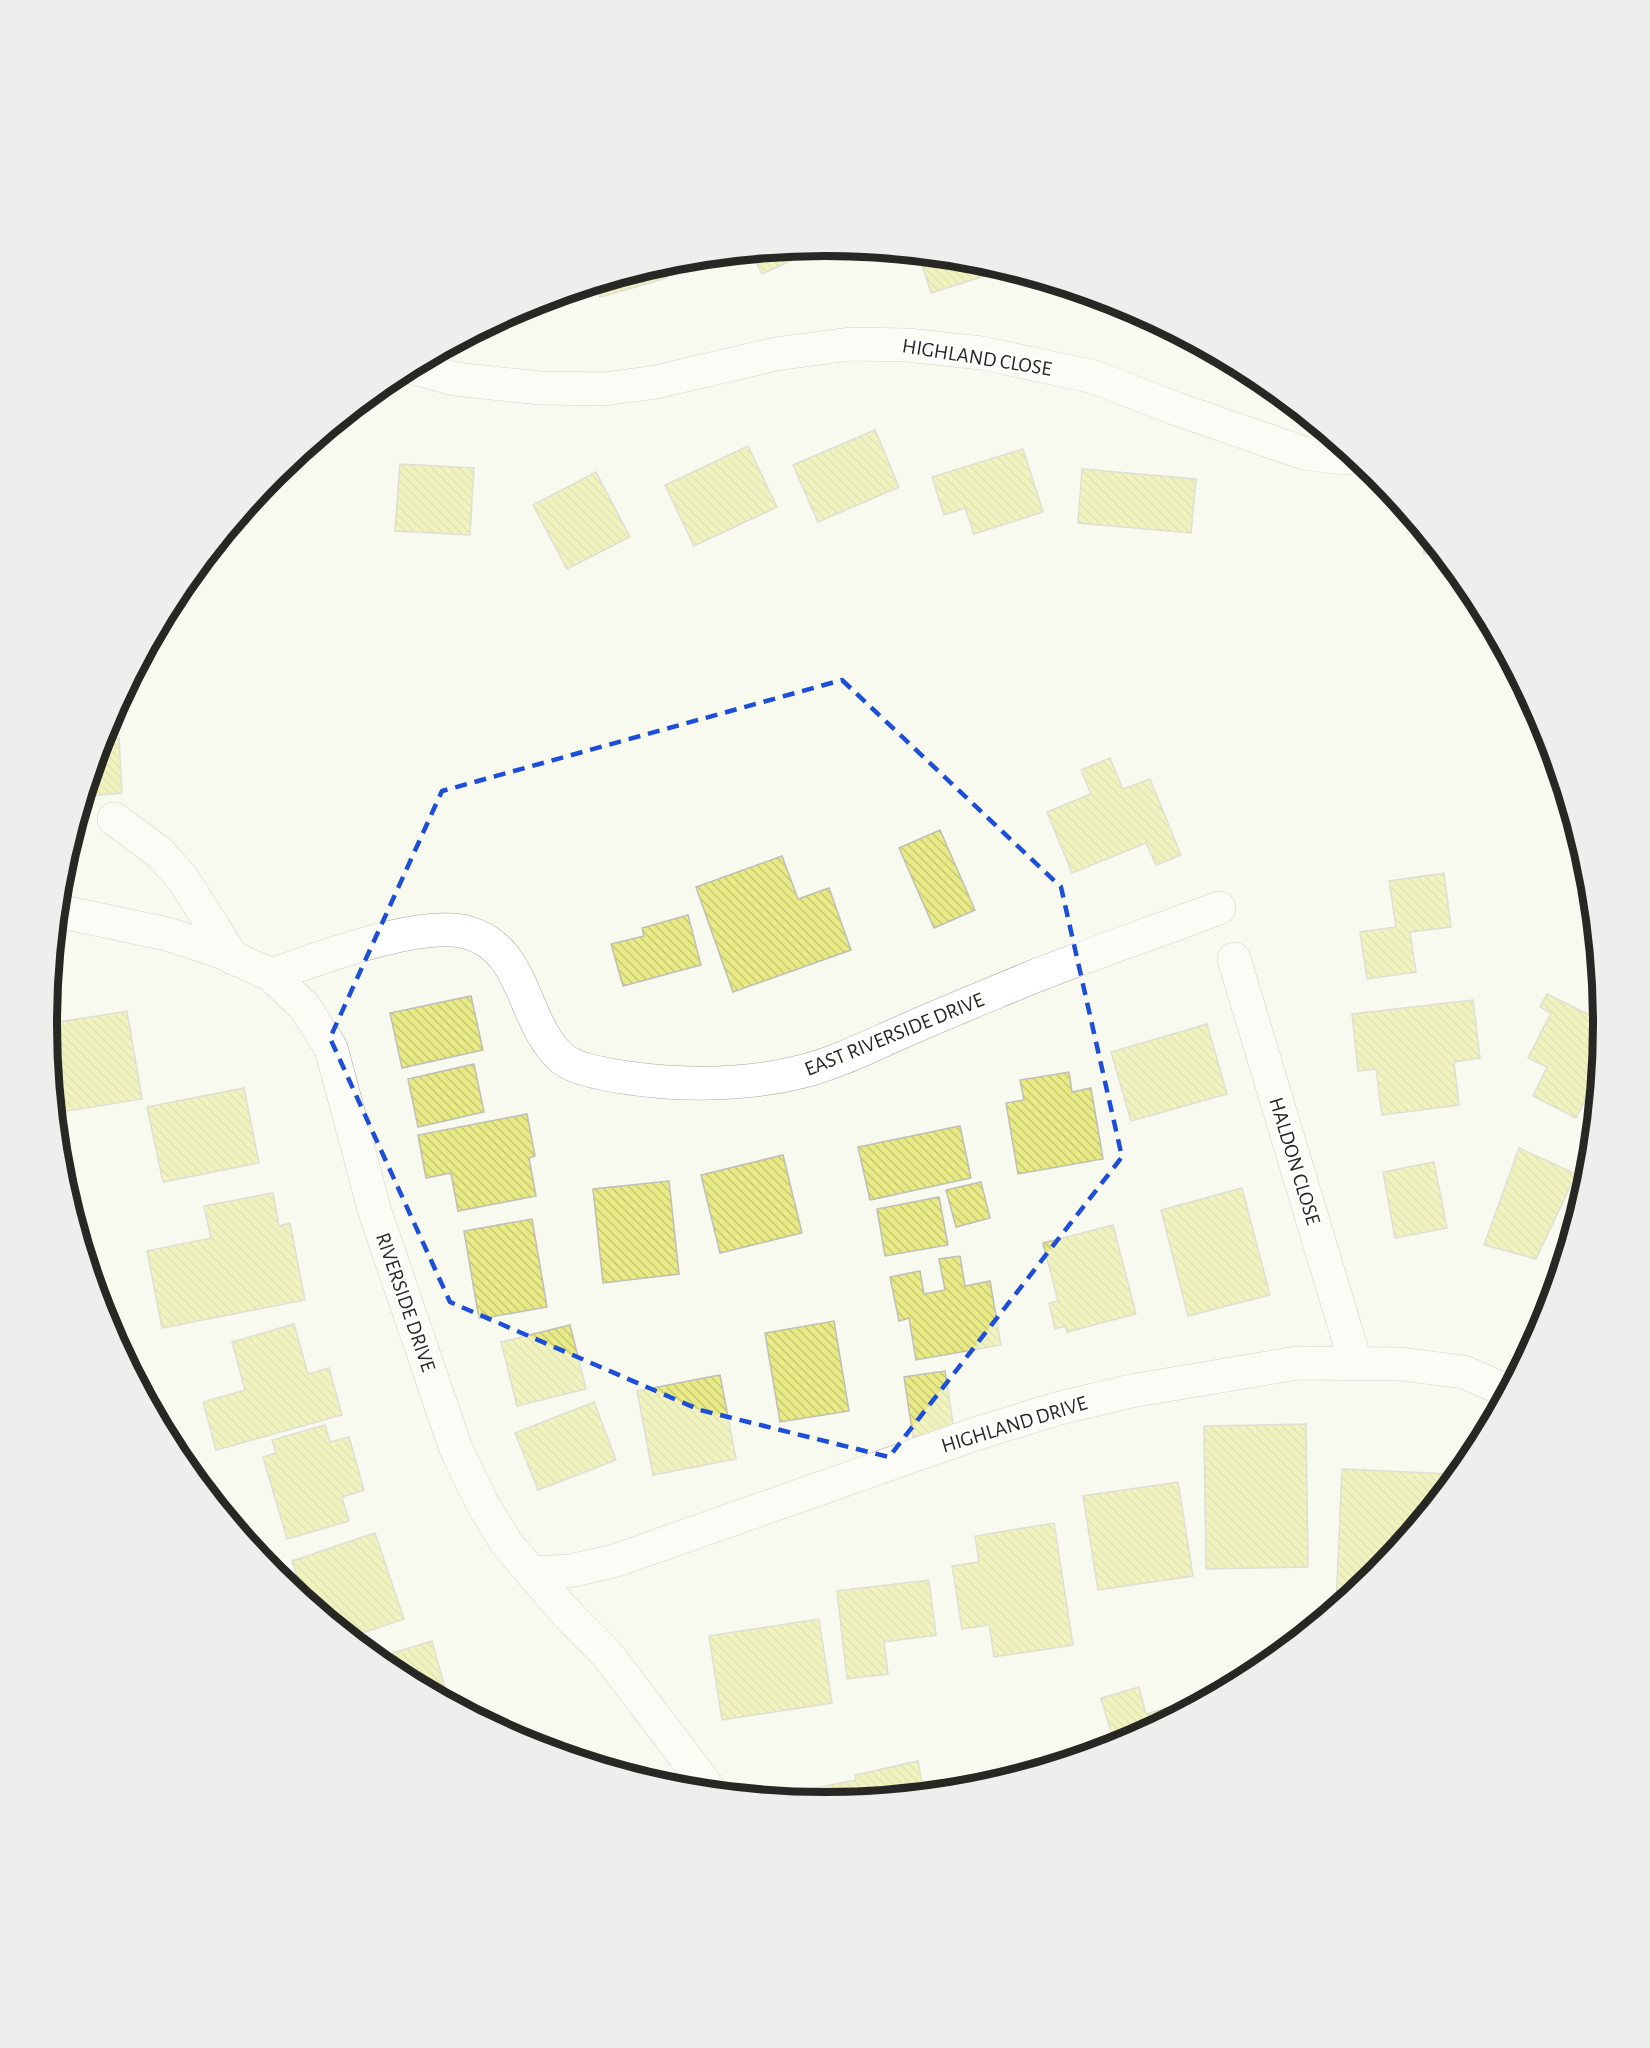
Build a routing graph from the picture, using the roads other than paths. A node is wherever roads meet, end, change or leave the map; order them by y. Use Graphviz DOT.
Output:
graph roads {
  1 [pos="423,370"];
  2 [pos="1343,458"];
  3 [pos="114,819"];
  4 [pos="1219,908"];
  5 [pos="66,914"];
  6 [pos="233,958"];
  7 [pos="1234,959"];
  8 [pos="271,975"];
  9 [pos="1356,1364"];
  10 [pos="1501,1388"];
  11 [pos="533,1573"];
  12 [pos="704,1782"];
  1 -- 2 [label="street, HIGHLAND CLOSE"];
  3 -- 6 [label="street"];
  4 -- 8 [label="street, EAST RIVERSIDE DRIVE"];
  5 -- 6 [label="street, RIVERSIDE DRIVE"];
  6 -- 8 [label="street, RIVERSIDE DRIVE"];
  7 -- 9 [label="street, HALDON CLOSE"];
  8 -- 11 [label="street, RIVERSIDE DRIVE"];
  9 -- 10 [label="street, HIGHLAND DRIVE"];
  9 -- 11 [label="street, HIGHLAND DRIVE"];
  11 -- 12 [label="street, RIVERSIDE DRIVE"];
}
